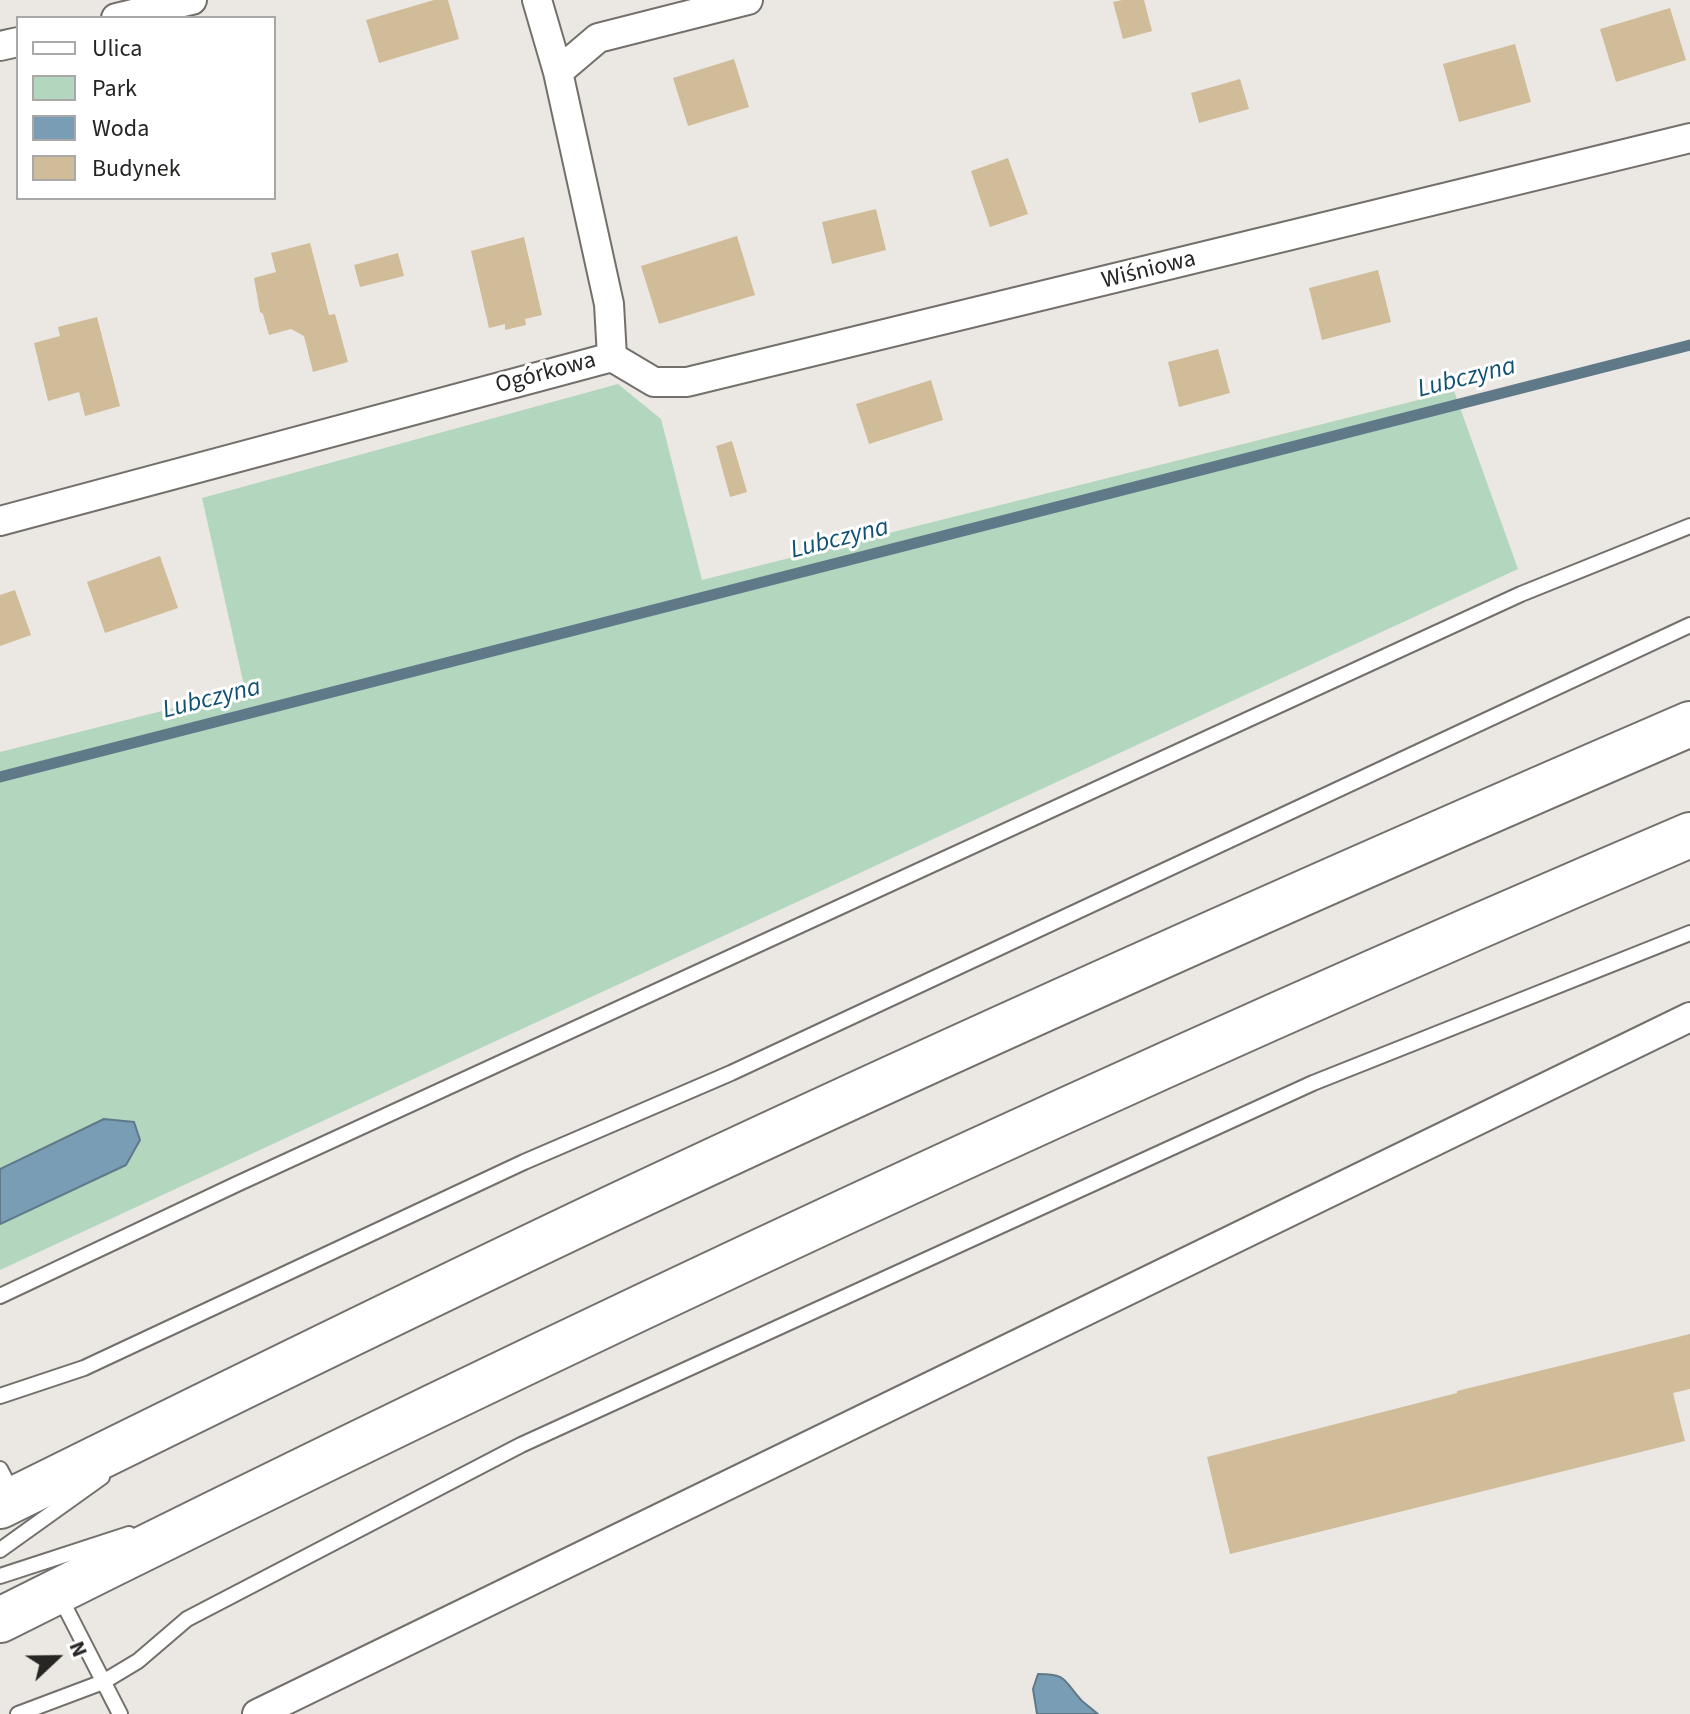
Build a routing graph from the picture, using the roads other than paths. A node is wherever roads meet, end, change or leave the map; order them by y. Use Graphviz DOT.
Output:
graph roads {
  1 [pos="192,0"];
  2 [pos="537,0"];
  3 [pos="748,0"];
  4 [pos="124,16"];
  5 [pos="558,72"];
  6 [pos="1690,138"];
  7 [pos="612,357"];
  8 [pos="0,521"];
  9 [pos="1690,526"];
  10 [pos="1690,625"];
  11 [pos="1690,724"];
  12 [pos="1690,835"];
  13 [pos="1690,933"];
  14 [pos="1690,1017"];
  15 [pos="0,1296"];
  16 [pos="0,1396"];
  17 [pos="199,1407"];
  18 [pos="5,1491"];
  19 [pos="243,1498"];
  20 [pos="152,1527"];
  21 [pos="137,1532"];
  22 [pos="0,1550"];
  23 [pos="0,1576"];
  24 [pos="58,1591"];
  25 [pos="0,1620"];
  26 [pos="103,1682"];
  27 [pos="18,1714"];
  28 [pos="120,1714"];
  29 [pos="257,1714"];
  1 -- 4 [label="street"];
  2 -- 5 [label="street, Ogórkowa"];
  3 -- 5 [label="street"];
  5 -- 7 [label="street, Ogórkowa"];
  6 -- 7 [label="street, Wiśniowa"];
  7 -- 8 [label="street, Ogórkowa"];
  9 -- 15 [label="lane"];
  10 -- 16 [label="lane"];
  11 -- 17 [label="highway"];
  12 -- 19 [label="highway"];
  13 -- 26 [label="lane"];
  14 -- 29 [label="street"];
  17 -- 18 [label="highway"];
  17 -- 22 [label="lane"];
  19 -- 20 [label="lane"];
  19 -- 24 [label="highway"];
  21 -- 23 [label="lane"];
  24 -- 25 [label="highway"];
  24 -- 26 [label="lane"];
  26 -- 27 [label="lane"];
  26 -- 28 [label="lane"];
}
